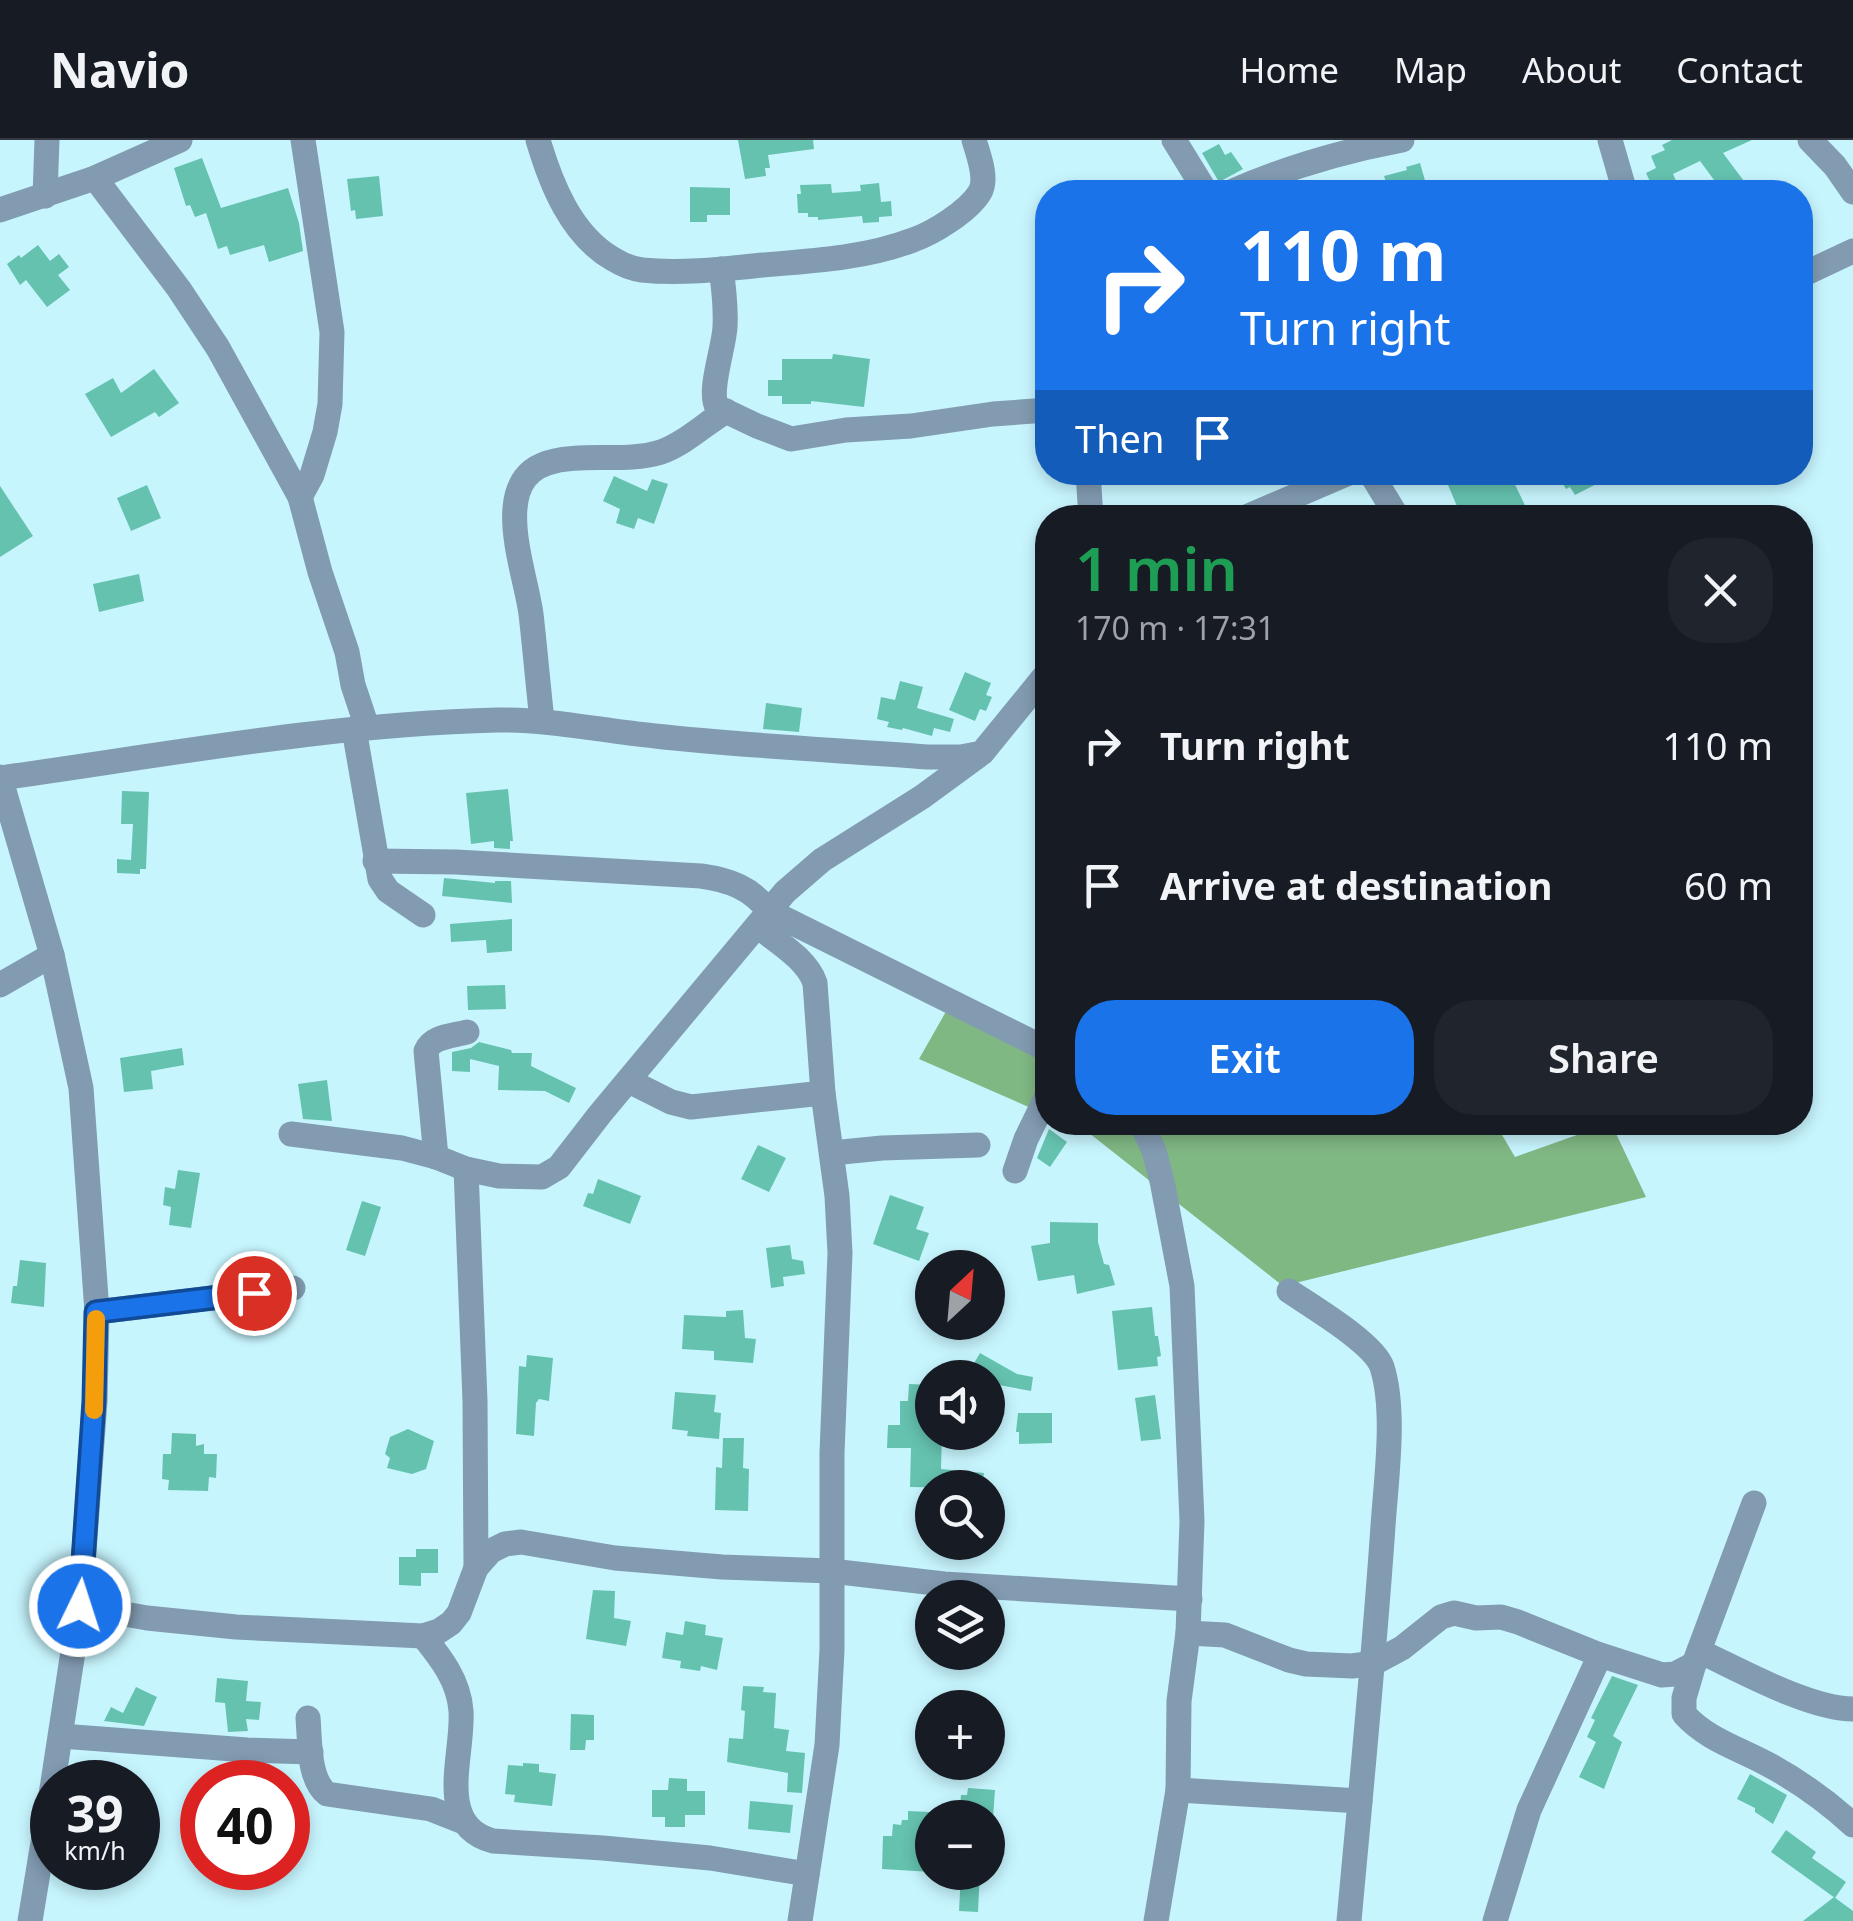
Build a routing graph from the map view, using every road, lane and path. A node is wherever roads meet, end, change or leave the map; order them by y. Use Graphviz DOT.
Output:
graph roads {
  1 [pos="47,140"];
  2 [pos="180,140"];
  3 [pos="303,140"];
  4 [pos="538,140"];
  5 [pos="974,140"];
  6 [pos="1174,140"];
  7 [pos="1402,140"];
  8 [pos="1610,140"];
  9 [pos="1810,140"];
  10 [pos="95,178"];
  11 [pos="1199,180"];
  12 [pos="1265,180"];
  13 [pos="1622,180"];
  14 [pos="1853,192"];
  15 [pos="45,196"];
  16 [pos="0,210"];
  17 [pos="1853,251"];
  18 [pos="721,269"];
  19 [pos="1813,270"];
  20 [pos="1035,411"];
  21 [pos="726,412"];
  22 [pos="1324,485"];
  23 [pos="300,497"];
  24 [pos="1283,505"];
  25 [pos="1035,688"];
  26 [pos="542,720"];
  27 [pos="360,728"];
  28 [pos="982,752"];
  29 [pos="0,777"];
  30 [pos="376,861"];
  31 [pos="424,915"];
  32 [pos="764,919"];
  33 [pos="52,955"];
  34 [pos="0,985"];
  35 [pos="467,1032"];
  36 [pos="1035,1044"];
  37 [pos="629,1081"];
  38 [pos="823,1094"];
  39 [pos="1035,1121"];
  40 [pos="292,1134"];
  41 [pos="1147,1135"];
  42 [pos="978,1146"];
  43 [pos="832,1153"];
  44 [pos="436,1157"];
  45 [pos="466,1169"];
  46 [pos="1015,1171"];
  47 [pos="293,1288"];
  48 [pos="1289,1290"];
  49 [pos="96,1312"];
  50 [pos="1754,1504"];
  51 [pos="476,1568"];
  52 [pos="832,1571"];
  53 [pos="1190,1599"];
  54 [pos="80,1606"];
  55 [pos="1188,1633"];
  56 [pos="423,1636"];
  57 [pos="1600,1655"];
  58 [pos="1696,1658"];
  59 [pos="1374,1663"];
  60 [pos="1853,1709"];
  61 [pos="308,1718"];
  62 [pos="61,1736"];
  63 [pos="311,1752"];
  64 [pos="57,1760"];
  65 [pos="1178,1790"];
  66 [pos="1360,1801"];
  67 [pos="464,1822"];
  68 [pos="1853,1824"];
  69 [pos="807,1874"];
  70 [pos="35,1890"];
  71 [pos="30,1921"];
  72 [pos="800,1921"];
  73 [pos="1156,1921"];
  74 [pos="1349,1921"];
  75 [pos="1495,1921"];
  1 -- 15 [label="street"];
  2 -- 10 [label="street"];
  3 -- 23 [label="street"];
  4 -- 18 [label="street"];
  5 -- 18 [label="street"];
  6 -- 11 [label="street"];
  7 -- 12 [label="street"];
  8 -- 13 [label="street"];
  9 -- 14 [label="street"];
  10 -- 15 [label="street"];
  10 -- 23 [label="street"];
  15 -- 16 [label="street"];
  17 -- 19 [label="street"];
  18 -- 21 [label="street"];
  20 -- 21 [label="street"];
  21 -- 26 [label="street"];
  22 -- 24 [label="street"];
  23 -- 27 [label="street"];
  25 -- 28 [label="street"];
  26 -- 27 [label="street"];
  26 -- 28 [label="street"];
  27 -- 29 [label="street"];
  27 -- 30 [label="street"];
  28 -- 32 [label="street"];
  29 -- 33 [label="street"];
  30 -- 31 [label="street"];
  30 -- 32 [label="street"];
  32 -- 36 [label="street"];
  32 -- 37 [label="street"];
  32 -- 38 [label="street"];
  33 -- 34 [label="street"];
  33 -- 49 [label="street"];
  35 -- 44 [label="street"];
  37 -- 38 [label="street"];
  37 -- 45 [label="street"];
  38 -- 43 [label="street"];
  39 -- 46 [label="street"];
  40 -- 44 [label="street"];
  41 -- 53 [label="street"];
  42 -- 43 [label="street"];
  43 -- 52 [label="street"];
  44 -- 45 [label="street"];
  45 -- 51 [label="street"];
  47 -- 49 [label="street"];
  48 -- 59 [label="street"];
  49 -- 54 [label="street"];
  50 -- 58 [label="street"];
  51 -- 52 [label="street"];
  51 -- 56 [label="street"];
  52 -- 53 [label="street"];
  52 -- 69 [label="street"];
  53 -- 55 [label="street"];
  54 -- 56 [label="street"];
  54 -- 62 [label="street"];
  55 -- 59 [label="street"];
  55 -- 65 [label="street"];
  56 -- 67 [label="street"];
  57 -- 58 [label="street"];
  57 -- 59 [label="street"];
  57 -- 75 [label="street"];
  58 -- 60 [label="street"];
  58 -- 68 [label="street"];
  59 -- 66 [label="street"];
  61 -- 63 [label="street"];
  62 -- 63 [label="street"];
  62 -- 64 [label="street"];
  63 -- 67 [label="street"];
  65 -- 66 [label="street"];
  65 -- 73 [label="street"];
  66 -- 74 [label="street"];
  67 -- 69 [label="street"];
  69 -- 72 [label="street"];
  70 -- 71 [label="street"];
}
